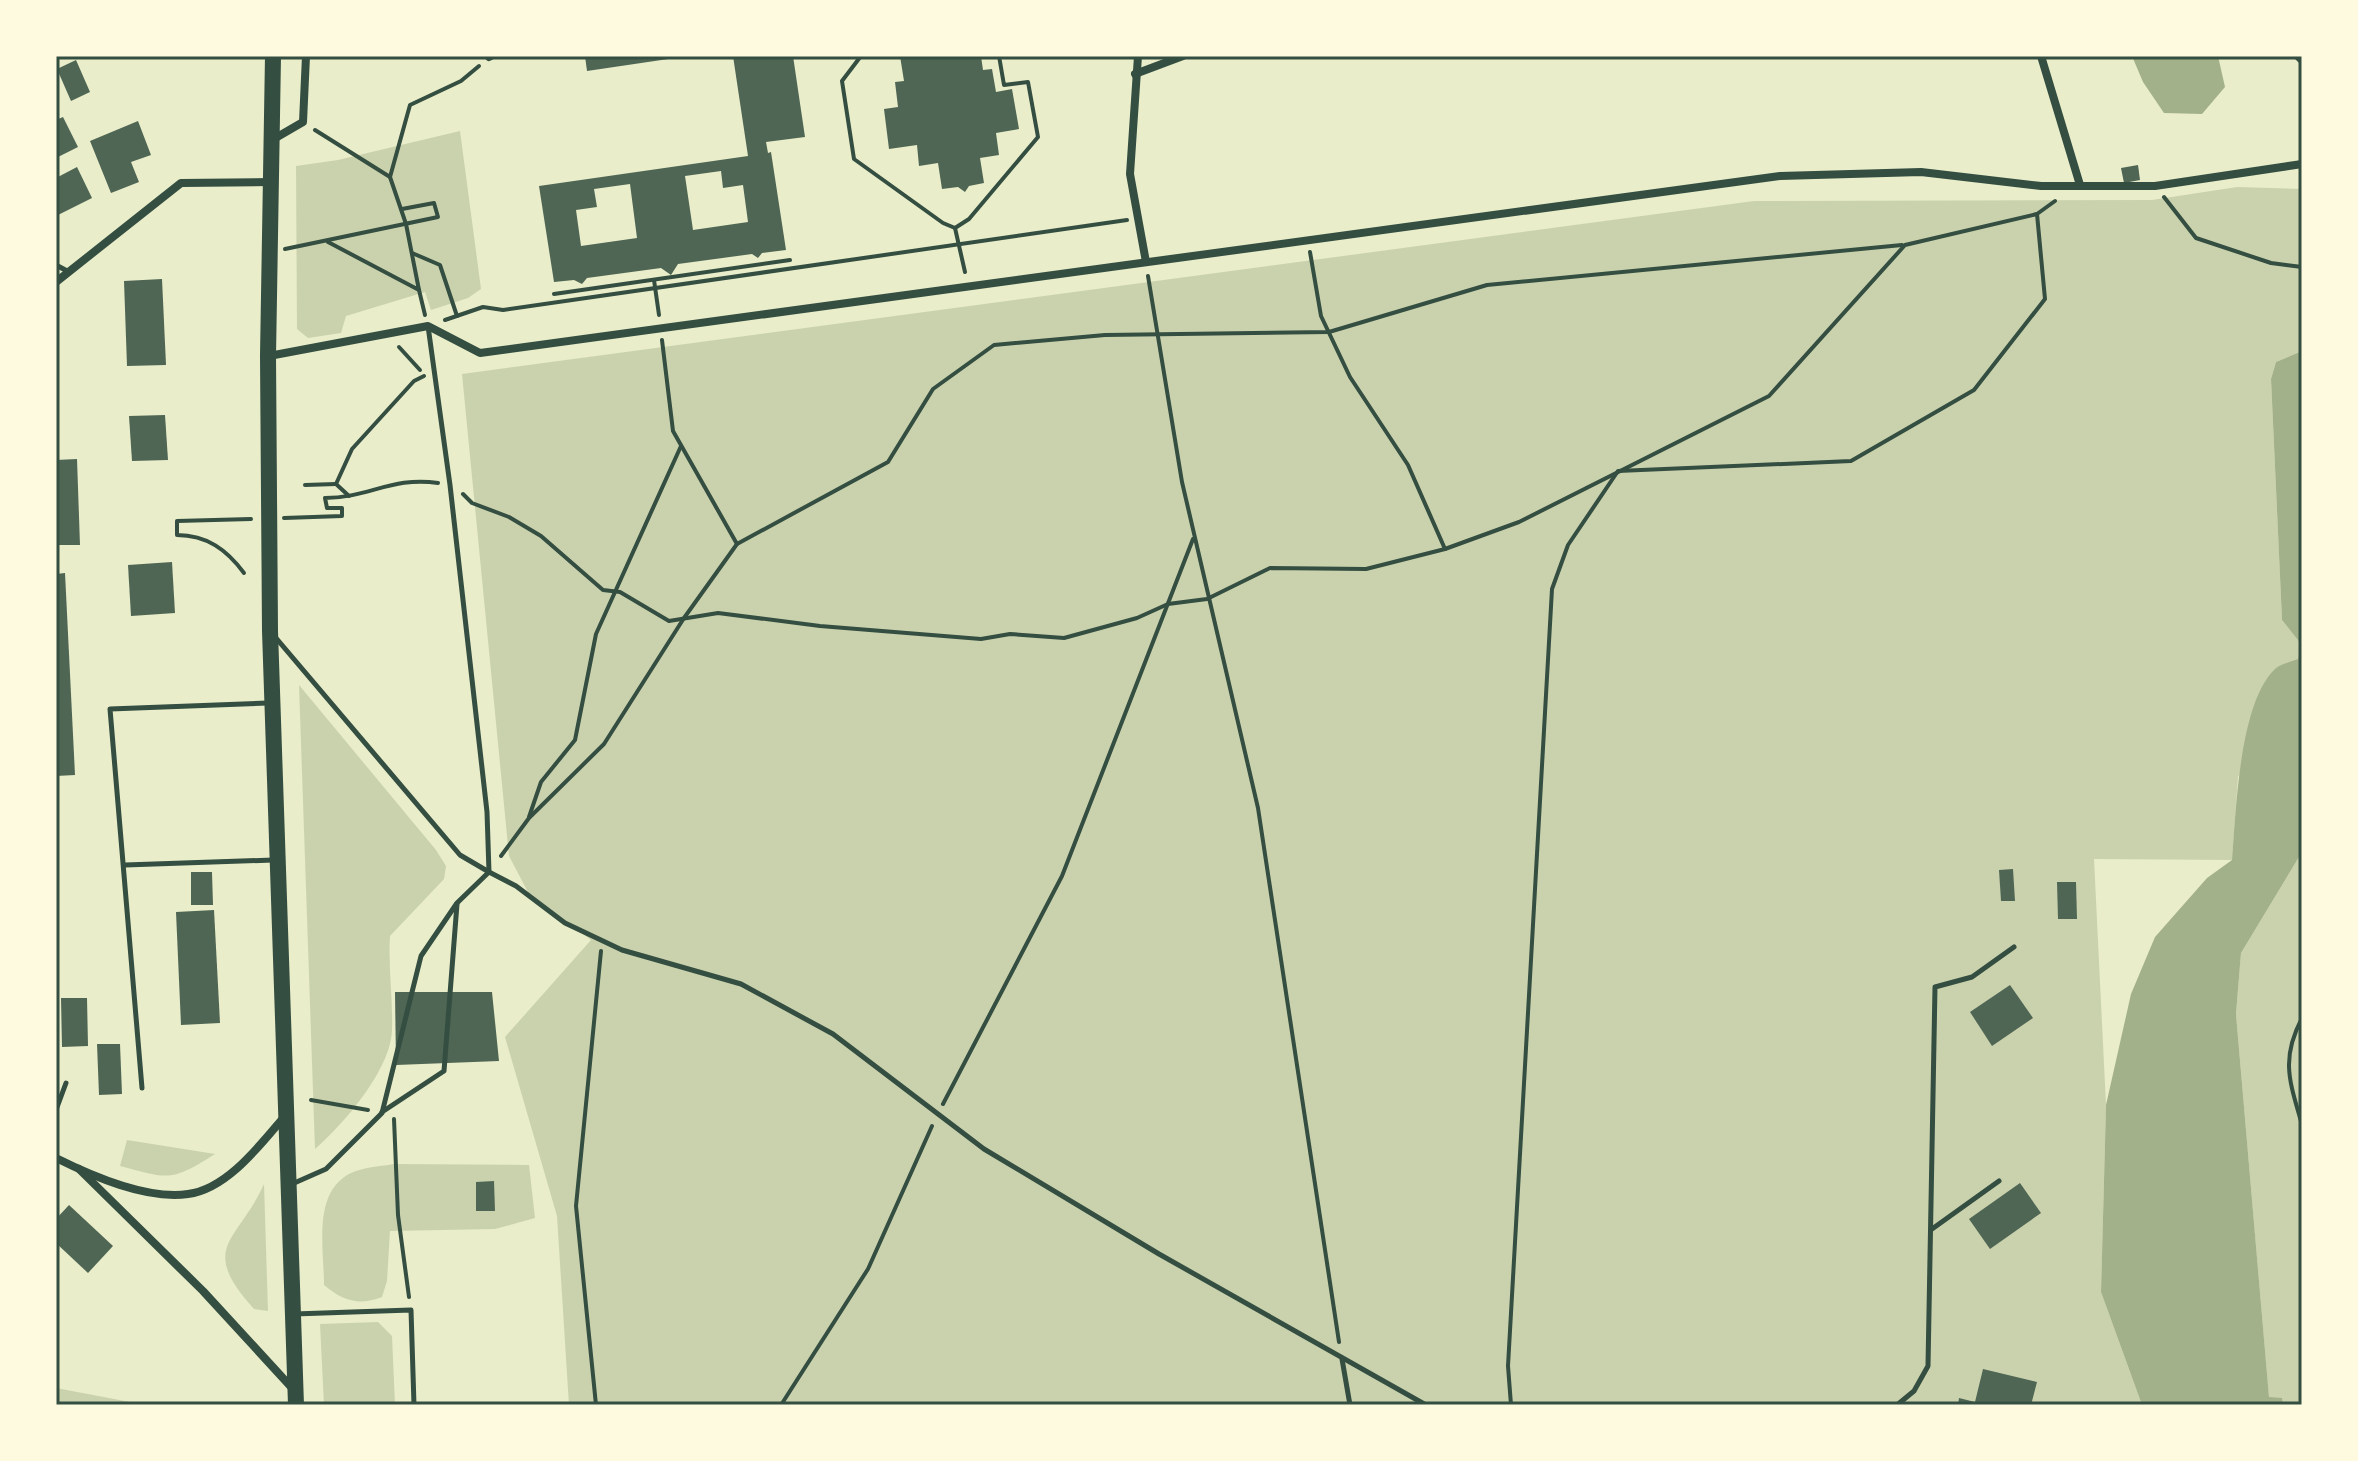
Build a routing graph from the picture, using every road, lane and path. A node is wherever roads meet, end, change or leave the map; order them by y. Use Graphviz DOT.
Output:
graph roads {
  1 [pos="273,56"];
  2 [pos="306,56"];
  3 [pos="861,56"];
  4 [pos="999,56"];
  5 [pos="1138,56"];
  6 [pos="1183,56"];
  7 [pos="2041,56"];
  8 [pos="2295,56"];
  9 [pos="490,57"];
  10 [pos="2302,63"];
  11 [pos="1135,74"];
  12 [pos="303,122"];
  13 [pos="272,140"];
  14 [pos="2302,164"];
  15 [pos="390,177"];
  16 [pos="271,182"];
  17 [pos="2080,185"];
  18 [pos="2155,186"];
  19 [pos="401,209"];
  20 [pos="2037,214"];
  21 [pos="1138,218"];
  22 [pos="406,224"];
  23 [pos="955,228"];
  24 [pos="1308,241"];
  25 [pos="328,242"];
  26 [pos="959,245"];
  27 [pos="1905,245"];
  28 [pos="271,251"];
  29 [pos="412,253"];
  30 [pos="790,260"];
  31 [pos="1146,262"];
  32 [pos="56,265"];
  33 [pos="760,265"];
  34 [pos="2302,267"];
  35 [pos="69,272"];
  36 [pos="761,274"];
  37 [pos="654,280"];
  38 [pos="56,282"];
  39 [pos="968,286"];
  40 [pos="655,289"];
  41 [pos="419,290"];
  42 [pos="583,290"];
  43 [pos="554,294"];
  44 [pos="584,299"];
  45 [pos="457,316"];
  46 [pos="428,326"];
  47 [pos="661,329"];
  48 [pos="1329,332"];
  49 [pos="1157,335"];
  50 [pos="399,347"];
  51 [pos="268,356"];
  52 [pos="435,371"];
  53 [pos="424,376"];
  54 [pos="681,446"];
  55 [pos="1618,471"];
  56 [pos="336,484"];
  57 [pos="305,485"];
  58 [pos="450,485"];
  59 [pos="351,498"];
  60 [pos="342,516"];
  61 [pos="177,521"];
  62 [pos="1194,536"];
  63 [pos="737,544"];
  64 [pos="1445,549"];
  65 [pos="244,573"];
  66 [pos="615,592"];
  67 [pos="1207,599"];
  68 [pos="1168,604"];
  69 [pos="684,618"];
  70 [pos="270,631"];
  71 [pos="273,702"];
  72 [pos="529,818"];
  73 [pos="278,860"];
  74 [pos="125,865"];
  75 [pos="489,872"];
  76 [pos="457,903"];
  77 [pos="602,941"];
  78 [pos="2014,947"];
  79 [pos="2302,1018"];
  80 [pos="66,1083"];
  81 [pos="142,1088"];
  82 [pos="311,1100"];
  83 [pos="394,1105"];
  84 [pos="56,1110"];
  85 [pos="287,1113"];
  86 [pos="382,1113"];
  87 [pos="938,1113"];
  88 [pos="2302,1125"];
  89 [pos="56,1158"];
  90 [pos="79,1169"];
  91 [pos="1999,1181"];
  92 [pos="289,1186"];
  93 [pos="1931,1230"];
  94 [pos="411,1310"];
  95 [pos="293,1314"];
  96 [pos="1342,1359"];
  97 [pos="296,1398"];
  98 [pos="414,1405"];
  99 [pos="596,1405"];
  100 [pos="781,1405"];
  101 [pos="1350,1405"];
  102 [pos="1426,1405"];
  103 [pos="1511,1405"];
  104 [pos="1897,1405"];
  1 -- 13 [label="main road"];
  2 -- 12 [label="street"];
  3 -- 23 [label="path"];
  4 -- 23 [label="path"];
  5 -- 11 [label="street"];
  6 -- 11 [label="street"];
  7 -- 17 [label="street"];
  8 -- 10 [label="path"];
  9 -- 15 [label="path"];
  11 -- 21 [label="street"];
  12 -- 13 [label="street"];
  12 -- 15 [label="path"];
  13 -- 16 [label="main road"];
  14 -- 18 [label="street"];
  15 -- 19 [label="path"];
  16 -- 28 [label="main road"];
  16 -- 35 [label="street"];
  17 -- 18 [label="street"];
  17 -- 20 [label="path"];
  17 -- 24 [label="street"];
  18 -- 34 [label="path"];
  19 -- 22 [label="path"];
  19 -- 22 [label="path"];
  20 -- 27 [label="path"];
  20 -- 55 [label="path"];
  21 -- 26 [label="path"];
  21 -- 31 [label="street"];
  22 -- 25 [label="path"];
  22 -- 29 [label="path"];
  23 -- 26 [label="path"];
  24 -- 31 [label="street"];
  24 -- 48 [label="path"];
  25 -- 28 [label="path"];
  25 -- 41 [label="path"];
  26 -- 36 [label="path"];
  26 -- 39 [label="path"];
  27 -- 48 [label="path"];
  27 -- 55 [label="path"];
  28 -- 51 [label="main road"];
  29 -- 41 [label="path"];
  29 -- 45 [label="path"];
  30 -- 33 [label="path"];
  31 -- 39 [label="street"];
  31 -- 49 [label="path"];
  32 -- 35 [label="lane"];
  33 -- 36 [label="path"];
  33 -- 37 [label="path"];
  35 -- 38 [label="street"];
  36 -- 40 [label="path"];
  37 -- 40 [label="path"];
  37 -- 42 [label="path"];
  39 -- 47 [label="street"];
  40 -- 44 [label="path"];
  40 -- 47 [label="path"];
  41 -- 46 [label="path"];
  42 -- 43 [label="path"];
  42 -- 44 [label="path"];
  44 -- 45 [label="path"];
  45 -- 46 [label="path"];
  46 -- 47 [label="street"];
  46 -- 51 [label="street"];
  46 -- 52 [label="lane"];
  47 -- 54 [label="path"];
  48 -- 49 [label="path"];
  48 -- 64 [label="path"];
  49 -- 62 [label="path"];
  49 -- 63 [label="path"];
  50 -- 53 [label="path"];
  51 -- 70 [label="main road"];
  52 -- 53 [label="path"];
  52 -- 58 [label="lane"];
  53 -- 56 [label="path"];
  54 -- 63 [label="path"];
  54 -- 66 [label="path"];
  55 -- 64 [label="path"];
  55 -- 103 [label="path"];
  56 -- 57 [label="path"];
  56 -- 59 [label="path"];
  58 -- 59 [label="path"];
  58 -- 66 [label="path"];
  58 -- 75 [label="lane"];
  59 -- 60 [label="path"];
  61 -- 65 [label="path"];
  62 -- 67 [label="path"];
  62 -- 68 [label="path"];
  63 -- 69 [label="path"];
  64 -- 67 [label="path"];
  66 -- 69 [label="path"];
  66 -- 72 [label="path"];
  67 -- 68 [label="path"];
  67 -- 96 [label="path"];
  68 -- 69 [label="path"];
  68 -- 87 [label="path"];
  69 -- 72 [label="path"];
  70 -- 71 [label="main road"];
  70 -- 75 [label="lane"];
  71 -- 73 [label="main road"];
  71 -- 74 [label="lane"];
  72 -- 75 [label="path"];
  73 -- 74 [label="lane"];
  73 -- 85 [label="main road"];
  74 -- 81 [label="lane"];
  75 -- 76 [label="lane"];
  75 -- 77 [label="lane"];
  76 -- 83 [label="lane"];
  76 -- 86 [label="lane"];
  77 -- 87 [label="lane"];
  77 -- 99 [label="path"];
  78 -- 93 [label="lane"];
  79 -- 88 [label="path"];
  80 -- 84 [label="lane"];
  82 -- 86 [label="path"];
  83 -- 86 [label="lane"];
  83 -- 94 [label="path"];
  85 -- 90 [label="street"];
  85 -- 92 [label="main road"];
  86 -- 92 [label="lane"];
  87 -- 96 [label="lane"];
  87 -- 100 [label="path"];
  89 -- 90 [label="street"];
  90 -- 97 [label="street"];
  91 -- 93 [label="lane"];
  92 -- 95 [label="main road"];
  93 -- 104 [label="lane"];
  94 -- 95 [label="lane"];
  94 -- 98 [label="lane"];
  95 -- 97 [label="main road"];
  96 -- 101 [label="lane"];
  96 -- 102 [label="lane"];
}
